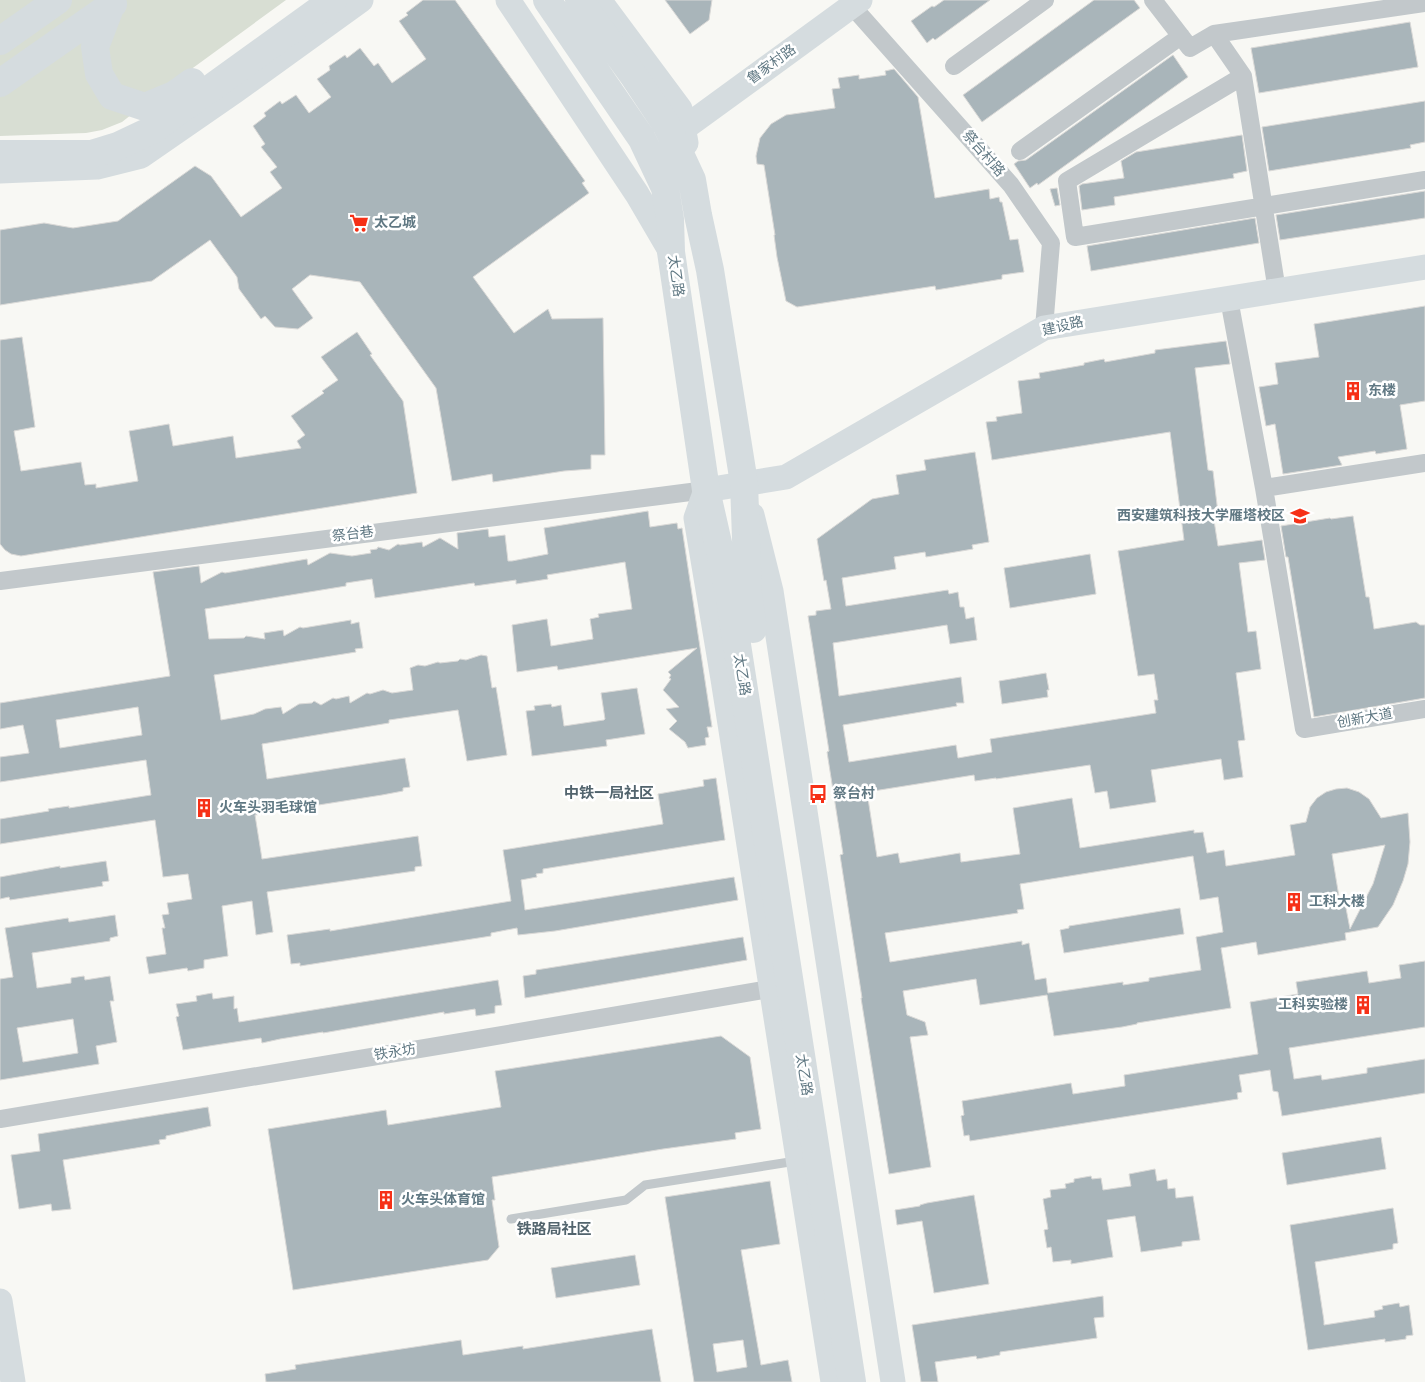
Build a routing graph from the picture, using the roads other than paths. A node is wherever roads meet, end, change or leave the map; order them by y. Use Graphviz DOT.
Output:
graph roads {
  1 [pos="58,0"];
  2 [pos="304,0"];
  3 [pos="333,0"];
  4 [pos="361,0"];
  5 [pos="508,0"];
  6 [pos="547,0"];
  7 [pos="579,0"];
  8 [pos="599,0"];
  9 [pos="1045,0"];
  10 [pos="1153,0"];
  11 [pos="115,3"];
  12 [pos="856,3"];
  13 [pos="1425,3"];
  14 [pos="1214,34"];
  15 [pos="1181,36"];
  16 [pos="0,41"];
  17 [pos="954,66"];
  18 [pos="1243,76"];
  19 [pos="0,83"];
  20 [pos="683,129"];
  21 [pos="1020,151"];
  22 [pos="0,154"];
  23 [pos="0,171"];
  24 [pos="692,180"];
  25 [pos="1425,180"];
  26 [pos="1264,207"];
  27 [pos="671,252"];
  28 [pos="1425,267"];
  29 [pos="1277,291"];
  30 [pos="1229,298"];
  31 [pos="1044,328"];
  32 [pos="1425,463"];
  33 [pos="744,483"];
  34 [pos="1264,488"];
  35 [pos="706,490"];
  36 [pos="0,581"];
  37 [pos="1425,709"];
  38 [pos="780,987"];
  39 [pos="0,1118"];
  40 [pos="798,1161"];
  41 [pos="511,1219"];
  42 [pos="0,1301"];
  43 [pos="13,1382"];
  44 [pos="833,1382"];
  45 [pos="852,1382"];
  46 [pos="870,1382"];
  47 [pos="893,1382"];
  1 -- 16 [label="main road"];
  2 -- 11 [label="main road"];
  3 -- 22 [label="main road"];
  4 -- 23 [label="main road"];
  5 -- 27 [label="main road"];
  6 -- 27 [label="main road, 太乙路"];
  7 -- 24 [label="main road, 太乙路"];
  8 -- 20 [label="main road"];
  9 -- 17 [label="street"];
  10 -- 15 [label="street"];
  11 -- 19 [label="main road"];
  12 -- 20 [label="main road, 鲁家村路"];
  12 -- 31 [label="street, 祭台村路"];
  13 -- 14 [label="street"];
  14 -- 15 [label="street"];
  14 -- 18 [label="street"];
  15 -- 21 [label="street"];
  18 -- 26 [label="street"];
  18 -- 26 [label="street"];
  20 -- 24 [label="main road"];
  24 -- 33 [label="main road, 太乙路"];
  25 -- 26 [label="street"];
  26 -- 29 [label="street"];
  27 -- 35 [label="main road, 太乙路"];
  28 -- 29 [label="main road, 建设路"];
  29 -- 30 [label="main road, 建设路"];
  30 -- 31 [label="main road, 建设路"];
  30 -- 34 [label="street"];
  31 -- 33 [label="main road, 建设路"];
  32 -- 34 [label="street"];
  33 -- 35 [label="main road, 建设路"];
  33 -- 46 [label="main road, 太乙路"];
  33 -- 47 [label="main road"];
  34 -- 37 [label="street, 创新大道"];
  35 -- 36 [label="street, 祭台巷"];
  35 -- 38 [label="main road, 太乙路"];
  38 -- 39 [label="street, 铁永坊"];
  38 -- 40 [label="main road"];
  38 -- 45 [label="main road, 太乙路"];
  40 -- 41 [label="lane"];
  40 -- 44 [label="main road"];
  42 -- 43 [label="main road"];
}
